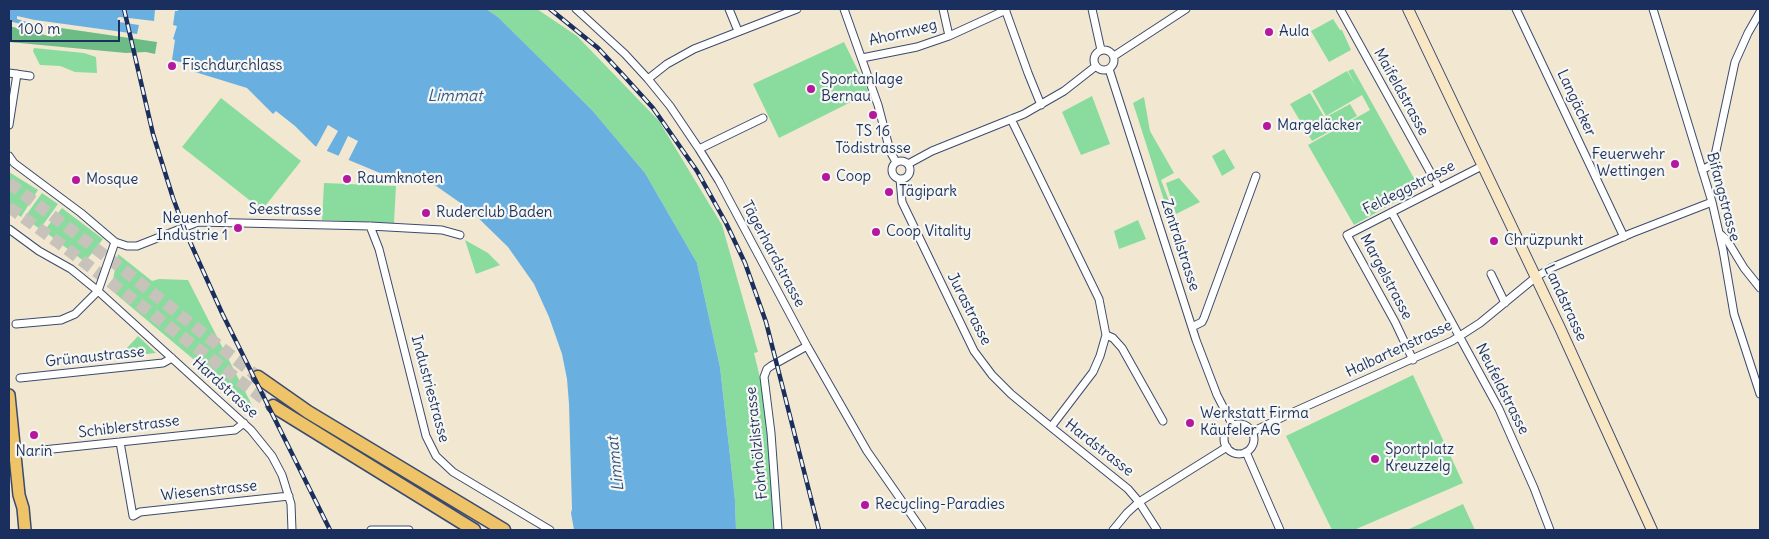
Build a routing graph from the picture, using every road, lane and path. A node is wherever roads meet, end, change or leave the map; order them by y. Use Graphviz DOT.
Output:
graph roads {
  1 [pos="576,9"];
  2 [pos="729,9"];
  3 [pos="796,9"];
  4 [pos="844,9"];
  5 [pos="943,9"];
  6 [pos="1092,9"];
  7 [pos="1186,9"];
  8 [pos="1341,9"];
  9 [pos="1408,9"];
  10 [pos="1516,9"];
  11 [pos="1653,9"];
  12 [pos="1006,10"];
  13 [pos="1760,12"];
  14 [pos="738,31"];
  15 [pos="949,36"];
  16 [pos="1101,50"];
  17 [pos="1114,56"];
  18 [pos="862,58"];
  19 [pos="1096,66"];
  20 [pos="1109,69"];
  21 [pos="9,72"];
  22 [pos="17,74"];
  23 [pos="30,76"];
  24 [pos="648,79"];
  25 [pos="1041,104"];
  26 [pos="763,118"];
  27 [pos="1011,119"];
  28 [pos="9,125"];
  29 [pos="699,149"];
  30 [pos="9,156"];
  31 [pos="896,162"];
  32 [pos="908,164"];
  33 [pos="1482,166"];
  34 [pos="1702,170"];
  35 [pos="1256,176"];
  36 [pos="900,179"];
  37 [pos="1439,188"];
  38 [pos="1712,202"];
  39 [pos="1392,213"];
  40 [pos="370,226"];
  41 [pos="9,229"];
  42 [pos="460,234"];
  43 [pos="1720,234"];
  44 [pos="1347,235"];
  45 [pos="1624,237"];
  46 [pos="115,242"];
  47 [pos="1491,274"];
  48 [pos="1536,277"];
  49 [pos="1760,288"];
  50 [pos="98,291"];
  51 [pos="1505,303"];
  52 [pos="16,324"];
  53 [pos="1192,327"];
  54 [pos="1106,335"];
  55 [pos="1460,336"];
  56 [pos="807,346"];
  57 [pos="172,358"];
  58 [pos="1413,360"];
  59 [pos="258,377"];
  60 [pos="20,378"];
  61 [pos="1760,394"];
  62 [pos="9,395"];
  63 [pos="273,406"];
  64 [pos="1163,422"];
  65 [pos="244,423"];
  66 [pos="1233,426"];
  67 [pos="1051,427"];
  68 [pos="1252,432"];
  69 [pos="120,442"];
  70 [pos="1227,447"];
  71 [pos="1246,452"];
  72 [pos="14,453"];
  73 [pos="12,468"];
  74 [pos="19,495"];
  75 [pos="289,496"];
  76 [pos="1139,502"];
  77 [pos="17,530"];
  78 [pos="25,530"];
  79 [pos="292,530"];
  80 [pos="371,530"];
  81 [pos="409,530"];
  82 [pos="474,530"];
  83 [pos="504,530"];
  84 [pos="550,530"];
  85 [pos="778,530"];
  86 [pos="922,530"];
  87 [pos="1113,530"];
  88 [pos="1157,530"];
  89 [pos="1280,530"];
  90 [pos="1550,530"];
  91 [pos="1652,530"];
  1 -- 24 [label="street, Tägerhardstrasse"];
  2 -- 14 [label="street"];
  3 -- 14 [label="street"];
  4 -- 18 [label="street"];
  5 -- 15 [label="street"];
  6 -- 16 [label="street"];
  7 -- 17 [label="street"];
  8 -- 37 [label="street, Maifeldstrasse"];
  9 -- 33 [label="main road, Landstrasse"];
  10 -- 45 [label="street, Langäcker"];
  11 -- 34 [label="street, Bifangstrasse"];
  12 -- 15 [label="street, Ahornweg"];
  12 -- 25 [label="street"];
  13 -- 34 [label="street"];
  14 -- 24 [label="street"];
  15 -- 18 [label="street, Ahornweg"];
  16 -- 17 [label="street"];
  16 -- 19 [label="street"];
  17 -- 20 [label="street"];
  18 -- 31 [label="street"];
  19 -- 20 [label="street"];
  19 -- 25 [label="street"];
  20 -- 53 [label="street, Zentralstrasse"];
  21 -- 22 [label="street"];
  22 -- 23 [label="street"];
  22 -- 28 [label="street"];
  24 -- 29 [label="street, Tägerhardstrasse"];
  25 -- 27 [label="street"];
  26 -- 29 [label="street"];
  27 -- 32 [label="street"];
  27 -- 54 [label="street, Hardstrasse"];
  29 -- 56 [label="street, Tägerhardstrasse"];
  30 -- 46 [label="street"];
  31 -- 32 [label="street"];
  31 -- 36 [label="street"];
  32 -- 36 [label="street"];
  33 -- 37 [label="street, Feldeggstrasse"];
  33 -- 48 [label="main road, Landstrasse"];
  34 -- 38 [label="street, Bifangstrasse"];
  35 -- 53 [label="street"];
  36 -- 67 [label="street, Jurastrasse"];
  37 -- 39 [label="street, Feldeggstrasse"];
  38 -- 43 [label="street, Bifangstrasse"];
  38 -- 45 [label="street, Halbartenstrasse"];
  39 -- 44 [label="street, Feldeggstrasse"];
  39 -- 55 [label="street, Neufeldstrasse"];
  40 -- 42 [label="street, Seestrasse"];
  40 -- 46 [label="street, Seestrasse"];
  40 -- 84 [label="street, Industriestrasse"];
  41 -- 50 [label="street, Hardstrasse"];
  43 -- 49 [label="street"];
  43 -- 61 [label="street, Bifangstrasse"];
  44 -- 58 [label="street, Margelstrasse"];
  45 -- 48 [label="street, Halbartenstrasse"];
  46 -- 50 [label="street"];
  47 -- 51 [label="street"];
  48 -- 51 [label="street, Halbartenstrasse"];
  48 -- 91 [label="main road, Landstrasse"];
  50 -- 52 [label="street"];
  50 -- 57 [label="street, Hardstrasse"];
  51 -- 55 [label="street, Halbartenstrasse"];
  53 -- 66 [label="street, Zentralstrasse"];
  54 -- 64 [label="street"];
  54 -- 67 [label="street, Hardstrasse"];
  55 -- 58 [label="street, Halbartenstrasse"];
  55 -- 90 [label="street, Neufeldstrasse"];
  56 -- 85 [label="street, Fohrhölzlistrasse"];
  56 -- 86 [label="street, Tägerhardstrasse"];
  57 -- 60 [label="street, Grünaustrasse"];
  57 -- 65 [label="street, Hardstrasse"];
  58 -- 68 [label="street, Halbartenstrasse"];
  59 -- 83 [label="highway"];
  62 -- 72 [label="main road"];
  63 -- 82 [label="highway"];
  65 -- 69 [label="street, Schiblerstrasse"];
  65 -- 75 [label="street, Hardstrasse"];
  66 -- 68 [label="street"];
  66 -- 70 [label="street"];
  67 -- 76 [label="street, Hardstrasse"];
  68 -- 71 [label="street"];
  69 -- 72 [label="street, Schiblerstrasse"];
  69 -- 75 [label="street, Wiesenstrasse"];
  70 -- 71 [label="street"];
  70 -- 76 [label="street"];
  71 -- 89 [label="street"];
  72 -- 73 [label="main road"];
  73 -- 74 [label="main road"];
  74 -- 77 [label="main road"];
  74 -- 78 [label="main road"];
  75 -- 79 [label="street, Hardstrasse"];
  76 -- 87 [label="street"];
  76 -- 88 [label="street, Hardstrasse"];
  80 -- 81 [label="street"];
}
